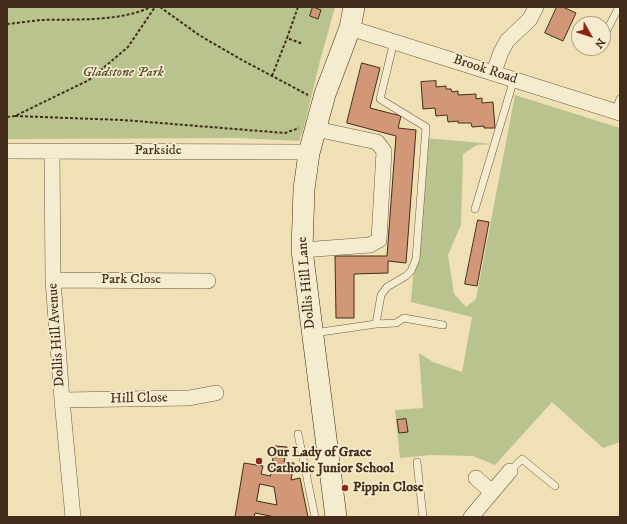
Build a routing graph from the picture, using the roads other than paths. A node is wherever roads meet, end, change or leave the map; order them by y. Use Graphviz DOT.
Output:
graph roads {
  1 [pos="354,7"];
  2 [pos="536,7"];
  3 [pos="619,7"];
  4 [pos="611,22"];
  5 [pos="350,28"];
  6 [pos="394,41"];
  7 [pos="494,72"];
  8 [pos="514,79"];
  9 [pos="618,108"];
  10 [pos="310,128"];
  11 [pos="7,151"];
  12 [pos="52,152"];
  13 [pos="309,153"];
  14 [pos="475,209"];
  15 [pos="302,250"];
  16 [pos="53,280"];
  17 [pos="208,281"];
  18 [pos="376,324"];
  19 [pos="442,325"];
  20 [pos="312,334"];
  21 [pos="216,393"];
  22 [pos="62,400"];
  23 [pos="298,434"];
  24 [pos="417,462"];
  25 [pos="510,471"];
  26 [pos="476,478"];
  27 [pos="555,486"];
  28 [pos="492,492"];
  29 [pos="73,517"];
  30 [pos="315,517"];
  31 [pos="336,517"];
  32 [pos="423,517"];
  33 [pos="471,517"];
  1 -- 5 [label="street, Dollis Hill Lane"];
  2 -- 7 [label="street"];
  3 -- 4 [label="lane"];
  5 -- 6 [label="street, Brook Road"];
  5 -- 10 [label="street, Dollis Hill Lane"];
  6 -- 7 [label="street, Brook Road"];
  6 -- 18 [label="lane"];
  7 -- 8 [label="street, Brook Road"];
  8 -- 9 [label="street, Brook Road"];
  8 -- 14 [label="lane"];
  10 -- 13 [label="street, Dollis Hill Lane"];
  10 -- 15 [label="street"];
  11 -- 12 [label="street, Parkside"];
  12 -- 13 [label="street, Parkside"];
  12 -- 16 [label="street, Dollis Hill Avenue"];
  13 -- 15 [label="street, Dollis Hill Lane"];
  15 -- 20 [label="street, Dollis Hill Lane"];
  16 -- 17 [label="street, Park Close"];
  16 -- 22 [label="street, Dollis Hill Avenue"];
  18 -- 19 [label="lane"];
  18 -- 20 [label="lane"];
  20 -- 31 [label="street, Dollis Hill Lane"];
  21 -- 22 [label="street, Hill Close"];
  22 -- 29 [label="street, Dollis Hill Avenue"];
  23 -- 30 [label="lane"];
  24 -- 32 [label="lane"];
  25 -- 27 [label="lane"];
  25 -- 28 [label="street"];
  26 -- 28 [label="street"];
  28 -- 33 [label="street"];
}
